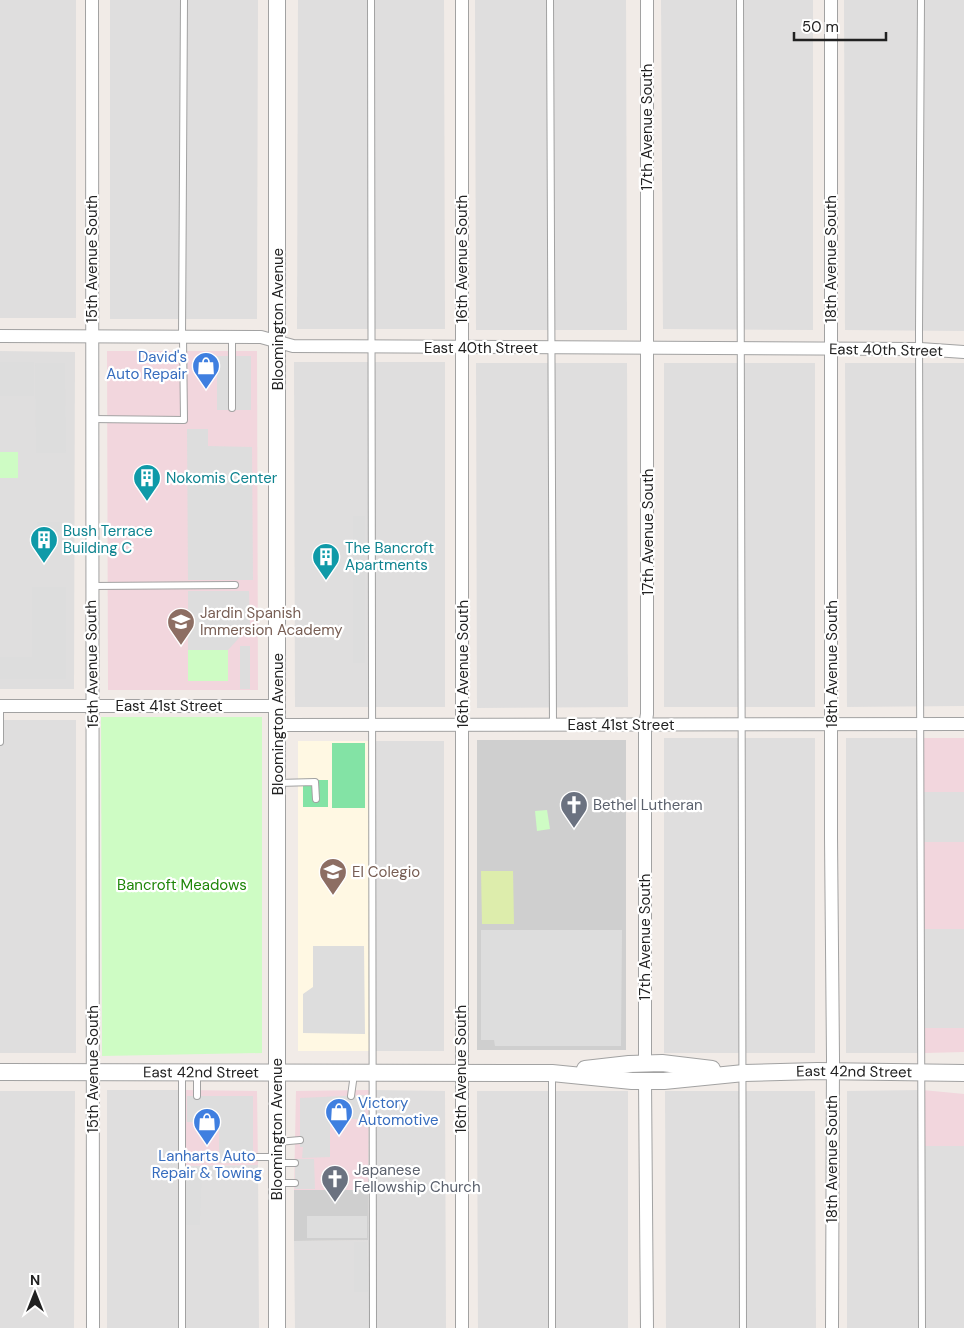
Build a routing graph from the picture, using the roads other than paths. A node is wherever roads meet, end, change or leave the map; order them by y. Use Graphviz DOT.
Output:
graph roads {
  1 [pos="92,0"];
  2 [pos="184,0"];
  3 [pos="277,0"];
  4 [pos="371,0"];
  5 [pos="462,0"];
  6 [pos="550,0"];
  7 [pos="647,0"];
  8 [pos="740,0"];
  9 [pos="831,0"];
  10 [pos="921,0"];
  11 [pos="0,336"];
  12 [pos="92,336"];
  13 [pos="183,336"];
  14 [pos="232,337"];
  15 [pos="278,342"];
  16 [pos="372,347"];
  17 [pos="462,348"];
  18 [pos="551,348"];
  19 [pos="648,348"];
  20 [pos="742,348"];
  21 [pos="831,348"];
  22 [pos="920,349"];
  23 [pos="964,352"];
  24 [pos="232,408"];
  25 [pos="90,419"];
  26 [pos="235,585"];
  27 [pos="91,586"];
  28 [pos="0,706"];
  29 [pos="278,706"];
  30 [pos="93,707"];
  31 [pos="372,724"];
  32 [pos="742,724"];
  33 [pos="832,724"];
  34 [pos="921,724"];
  35 [pos="964,724"];
  36 [pos="278,725"];
  37 [pos="463,725"];
  38 [pos="553,726"];
  39 [pos="645,726"];
  40 [pos="0,742"];
  41 [pos="278,783"];
  42 [pos="316,799"];
  43 [pos="645,1064"];
  44 [pos="0,1072"];
  45 [pos="833,1072"];
  46 [pos="93,1073"];
  47 [pos="552,1073"];
  48 [pos="744,1073"];
  49 [pos="921,1073"];
  50 [pos="964,1073"];
  51 [pos="189,1074"];
  52 [pos="278,1074"];
  53 [pos="354,1074"];
  54 [pos="372,1074"];
  55 [pos="461,1074"];
  56 [pos="645,1081"];
  57 [pos="197,1096"];
  58 [pos="351,1096"];
  59 [pos="300,1140"];
  60 [pos="277,1154"];
  61 [pos="252,1157"];
  62 [pos="295,1163"];
  63 [pos="277,1183"];
  64 [pos="295,1183"];
  65 [pos="92,1328"];
  66 [pos="182,1328"];
  67 [pos="277,1328"];
  68 [pos="373,1328"];
  69 [pos="462,1328"];
  70 [pos="552,1328"];
  71 [pos="647,1328"];
  72 [pos="743,1328"];
  73 [pos="832,1328"];
  74 [pos="922,1328"];
  1 -- 12 [label="street, 15th Avenue South"];
  2 -- 13 [label="lane"];
  3 -- 15 [label="street, Bloomington Avenue"];
  4 -- 16 [label="lane"];
  5 -- 17 [label="street, 16th Avenue South"];
  6 -- 18 [label="lane"];
  7 -- 19 [label="street, 17th Avenue South"];
  8 -- 20 [label="lane"];
  9 -- 21 [label="street, 18th Avenue South"];
  10 -- 22 [label="lane"];
  11 -- 12 [label="street, East 40th Street"];
  12 -- 13 [label="street, East 40th Street"];
  12 -- 25 [label="street, 15th Avenue South"];
  13 -- 14 [label="street, East 40th Street"];
  13 -- 25 [label="lane"];
  14 -- 15 [label="street, East 40th Street"];
  14 -- 24 [label="lane"];
  15 -- 16 [label="street, East 40th Street"];
  15 -- 29 [label="street, Bloomington Avenue"];
  16 -- 17 [label="street, East 40th Street"];
  16 -- 31 [label="lane"];
  17 -- 18 [label="street, East 40th Street"];
  17 -- 37 [label="street, 16th Avenue South"];
  18 -- 19 [label="street, East 40th Street"];
  18 -- 38 [label="lane"];
  19 -- 20 [label="street, East 40th Street"];
  19 -- 39 [label="street, 17th Avenue South"];
  20 -- 21 [label="street, East 40th Street"];
  20 -- 32 [label="lane"];
  21 -- 22 [label="street, East 40th Street"];
  21 -- 33 [label="street, 18th Avenue South"];
  22 -- 23 [label="street, East 40th Street"];
  22 -- 34 [label="lane"];
  25 -- 27 [label="street, 15th Avenue South"];
  26 -- 27 [label="lane"];
  27 -- 30 [label="street, 15th Avenue South"];
  28 -- 30 [label="street, East 41st Street"];
  28 -- 40 [label="lane"];
  29 -- 30 [label="street, East 41st Street"];
  29 -- 36 [label="street, Bloomington Avenue"];
  30 -- 46 [label="street, 15th Avenue South"];
  31 -- 36 [label="street, East 41st Street"];
  31 -- 37 [label="street, East 41st Street"];
  31 -- 54 [label="lane"];
  32 -- 33 [label="street, East 41st Street"];
  32 -- 39 [label="street, East 41st Street"];
  32 -- 48 [label="lane"];
  33 -- 34 [label="street, East 41st Street"];
  33 -- 45 [label="street, 18th Avenue South"];
  34 -- 35 [label="street, East 41st Street"];
  34 -- 49 [label="lane"];
  36 -- 41 [label="street, Bloomington Avenue"];
  37 -- 38 [label="street, East 41st Street"];
  37 -- 55 [label="street, 16th Avenue South"];
  38 -- 39 [label="street, East 41st Street"];
  39 -- 43 [label="street, 17th Avenue South"];
  41 -- 42 [label="lane"];
  41 -- 52 [label="street, Bloomington Avenue"];
  43 -- 47 [label="street, East 42nd Street"];
  43 -- 48 [label="street, East 42nd Street"];
  44 -- 46 [label="street, East 42nd Street"];
  45 -- 48 [label="street, East 42nd Street"];
  45 -- 49 [label="street, East 42nd Street"];
  45 -- 73 [label="street, 18th Avenue South"];
  46 -- 51 [label="street, East 42nd Street"];
  46 -- 65 [label="street, 15th Avenue South"];
  47 -- 55 [label="street, East 42nd Street"];
  47 -- 56 [label="street, East 42nd Street"];
  47 -- 70 [label="lane"];
  48 -- 56 [label="street, East 42nd Street"];
  48 -- 72 [label="lane"];
  49 -- 50 [label="street, East 42nd Street"];
  49 -- 74 [label="lane"];
  51 -- 52 [label="street, East 42nd Street"];
  51 -- 57 [label="lane"];
  51 -- 66 [label="lane"];
  52 -- 53 [label="street, East 42nd Street"];
  52 -- 60 [label="street, Bloomington Avenue"];
  53 -- 54 [label="street, East 42nd Street"];
  53 -- 58 [label="lane"];
  54 -- 55 [label="street, East 42nd Street"];
  54 -- 68 [label="lane"];
  55 -- 69 [label="street, 16th Avenue South"];
  56 -- 71 [label="street"];
  59 -- 60 [label="lane"];
  60 -- 61 [label="lane"];
  60 -- 62 [label="lane"];
  60 -- 63 [label="street, Bloomington Avenue"];
  63 -- 64 [label="lane"];
  63 -- 67 [label="street, Bloomington Avenue"];
}
